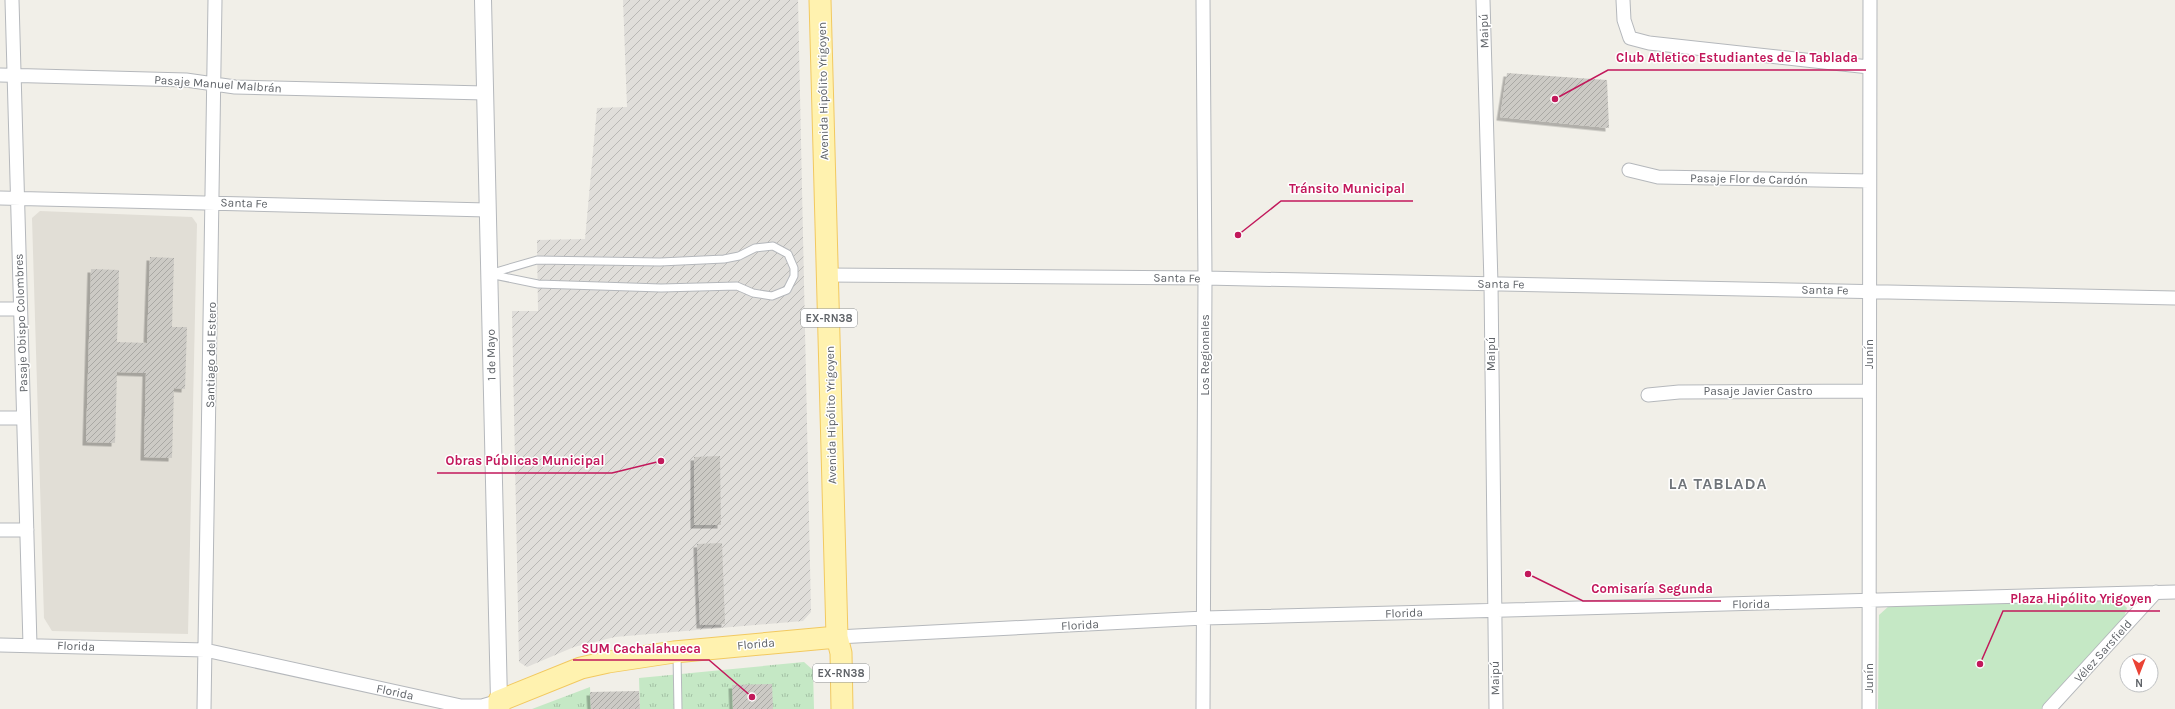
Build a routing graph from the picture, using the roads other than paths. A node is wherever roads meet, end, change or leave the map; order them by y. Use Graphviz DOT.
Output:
graph roads {
  1 [pos="12,0"];
  2 [pos="215,0"];
  3 [pos="483,0"];
  4 [pos="820,0"];
  5 [pos="1203,0"];
  6 [pos="1483,0"];
  7 [pos="1623,0"];
  8 [pos="1870,0"];
  9 [pos="1869,66"];
  10 [pos="0,75"];
  11 [pos="13,76"];
  12 [pos="214,84"];
  13 [pos="485,93"];
  14 [pos="1629,170"];
  15 [pos="1869,181"];
  16 [pos="0,198"];
  17 [pos="17,198"];
  18 [pos="214,202"];
  19 [pos="487,210"];
  20 [pos="489,274"];
  21 [pos="828,275"];
  22 [pos="1205,278"];
  23 [pos="1491,284"];
  24 [pos="1869,291"];
  25 [pos="2175,298"];
  26 [pos="0,309"];
  27 [pos="20,309"];
  28 [pos="1869,391"];
  29 [pos="1648,395"];
  30 [pos="0,418"];
  31 [pos="23,418"];
  32 [pos="0,530"];
  33 [pos="27,530"];
  34 [pos="2156,592"];
  35 [pos="2175,592"];
  36 [pos="1869,601"];
  37 [pos="1494,611"];
  38 [pos="1204,618"];
  39 [pos="837,637"];
  40 [pos="0,645"];
  41 [pos="30,645"];
  42 [pos="205,650"];
  43 [pos="677,652"];
  44 [pos="499,705"];
  45 [pos="204,709"];
  46 [pos="678,709"];
  47 [pos="842,709"];
  48 [pos="1203,709"];
  49 [pos="1496,709"];
  50 [pos="1869,709"];
  51 [pos="2049,709"];
  1 -- 11 [label="street, Pasaje Obispo Colombres"];
  2 -- 12 [label="street, Santiago del Estero"];
  3 -- 13 [label="street, 1 de Mayo"];
  4 -- 21 [label="main road, Avenida Hipólito Yrigoyen / EX-RN38"];
  5 -- 22 [label="street, Los Regionales"];
  6 -- 23 [label="street, Maipú"];
  7 -- 9 [label="street"];
  8 -- 9 [label="street, Junín"];
  9 -- 15 [label="street, Junín"];
  10 -- 11 [label="street, Pasaje Manuel Malbrán"];
  11 -- 12 [label="street, Pasaje Manuel Malbrán"];
  11 -- 17 [label="street, Pasaje Obispo Colombres"];
  12 -- 13 [label="street, Pasaje Manuel Malbrán"];
  12 -- 18 [label="street, Santiago del Estero"];
  13 -- 19 [label="street, 1 de Mayo"];
  14 -- 15 [label="street, Pasaje Flor de Cardón"];
  15 -- 24 [label="street, Junín"];
  16 -- 17 [label="street, Santa Fe"];
  17 -- 18 [label="street, Santa Fe"];
  17 -- 27 [label="street, Pasaje Obispo Colombres"];
  18 -- 19 [label="street, Santa Fe"];
  18 -- 42 [label="street, Santiago del Estero"];
  19 -- 20 [label="street, 1 de Mayo"];
  20 -- 20 [label="lane"];
  20 -- 44 [label="street, 1 de Mayo"];
  21 -- 22 [label="street, Santa Fe"];
  21 -- 39 [label="main road, Avenida Hipólito Yrigoyen / EX-RN38"];
  22 -- 23 [label="street, Santa Fe"];
  22 -- 38 [label="street, Los Regionales"];
  23 -- 24 [label="street, Santa Fe"];
  23 -- 37 [label="street, Maipú"];
  24 -- 25 [label="street, Santa Fe"];
  24 -- 28 [label="street, Junín"];
  26 -- 27 [label="street"];
  27 -- 31 [label="street, Pasaje Obispo Colombres"];
  28 -- 29 [label="street, Pasaje Javier Castro"];
  28 -- 36 [label="street, Junín"];
  30 -- 31 [label="street"];
  31 -- 33 [label="street, Pasaje Obispo Colombres"];
  32 -- 33 [label="street"];
  33 -- 41 [label="street, Pasaje Obispo Colombres"];
  34 -- 35 [label="street, Florida"];
  34 -- 36 [label="street, Florida"];
  34 -- 51 [label="street, Vélez Sarsfield"];
  36 -- 37 [label="street, Florida"];
  36 -- 50 [label="street, Junín"];
  37 -- 38 [label="street, Florida"];
  37 -- 49 [label="street, Maipú"];
  38 -- 39 [label="street, Florida"];
  38 -- 48 [label="street, Los Regionales"];
  39 -- 43 [label="main road, Florida"];
  39 -- 47 [label="main road, Avenida Hipólito Yrigoyen / EX-RN38"];
  40 -- 41 [label="street, Florida"];
  41 -- 42 [label="street, Florida"];
  42 -- 44 [label="street, Florida"];
  42 -- 45 [label="street, Santiago del Estero"];
  43 -- 44 [label="main road, Florida"];
  43 -- 46 [label="lane"];
}
